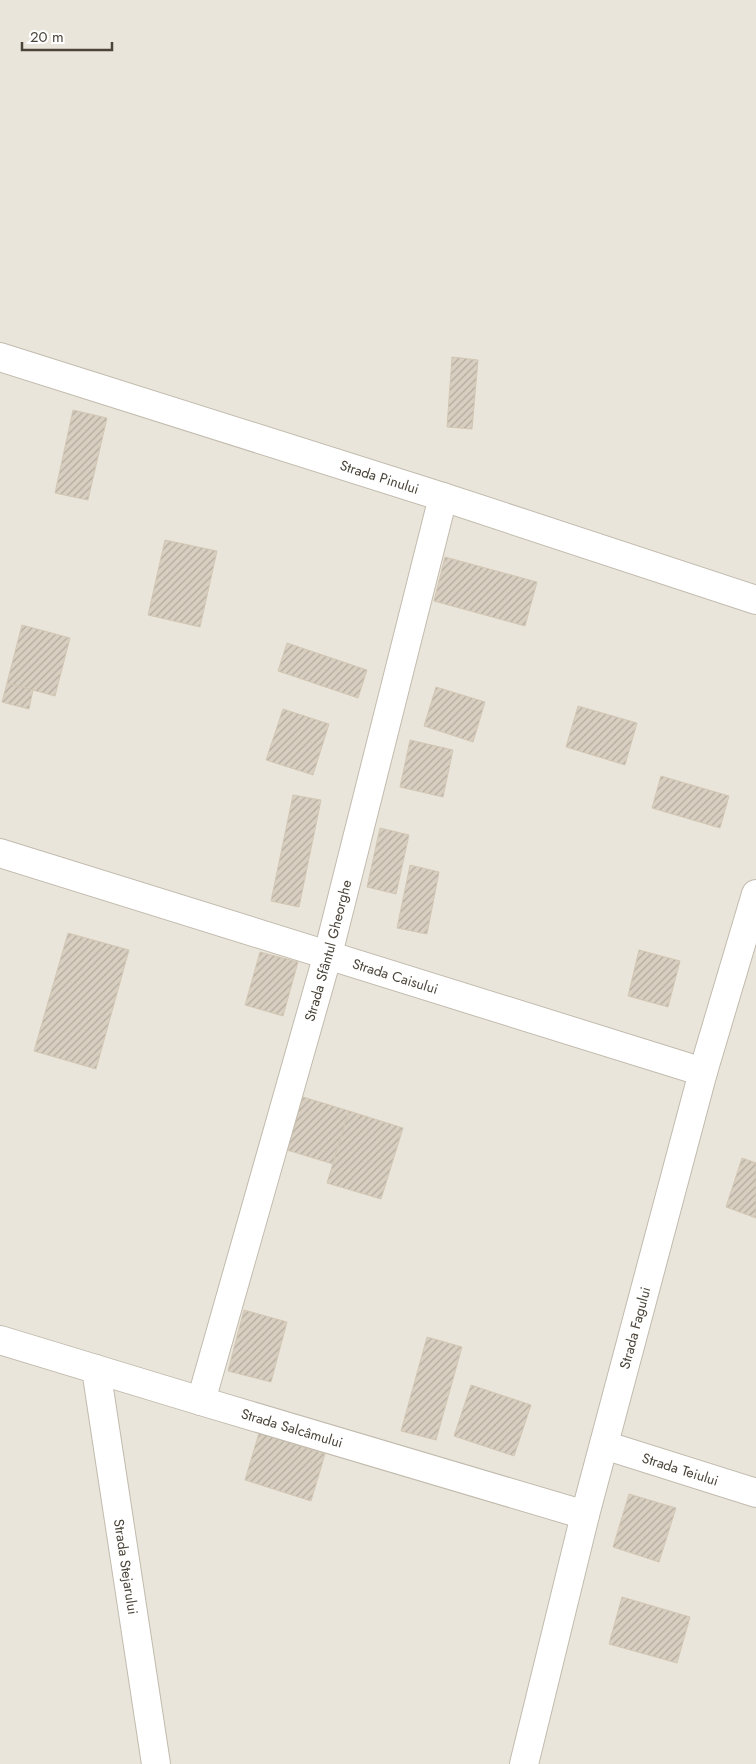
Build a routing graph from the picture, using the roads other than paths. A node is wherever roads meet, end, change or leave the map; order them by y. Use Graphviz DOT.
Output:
graph roads {
  1 [pos="0,357"];
  2 [pos="443,497"];
  3 [pos="756,600"];
  4 [pos="0,853"];
  5 [pos="756,894"];
  6 [pos="328,954"];
  7 [pos="703,1072"];
  8 [pos="0,1340"];
  9 [pos="96,1369"];
  10 [pos="202,1401"];
  11 [pos="604,1444"];
  12 [pos="756,1493"];
  13 [pos="584,1515"];
  14 [pos="156,1764"];
  15 [pos="524,1764"];
  1 -- 2 [label="street, Strada Pinului"];
  2 -- 3 [label="street, Strada Pinului"];
  2 -- 6 [label="street, Strada Sfântul Gheorghe"];
  4 -- 6 [label="street, Strada Caisului"];
  5 -- 7 [label="street, Strada Fagului"];
  6 -- 7 [label="street, Strada Caisului"];
  6 -- 10 [label="street, Strada Sfântul Gheorghe"];
  7 -- 11 [label="street, Strada Fagului"];
  8 -- 9 [label="street, Strada Salcâmului"];
  9 -- 10 [label="street, Strada Salcâmului"];
  9 -- 14 [label="street, Strada Stejarului"];
  10 -- 13 [label="street, Strada Salcâmului"];
  11 -- 12 [label="street, Strada Teiului"];
  11 -- 13 [label="street, Strada Fagului"];
  13 -- 15 [label="street, Strada Fagului"];
}
